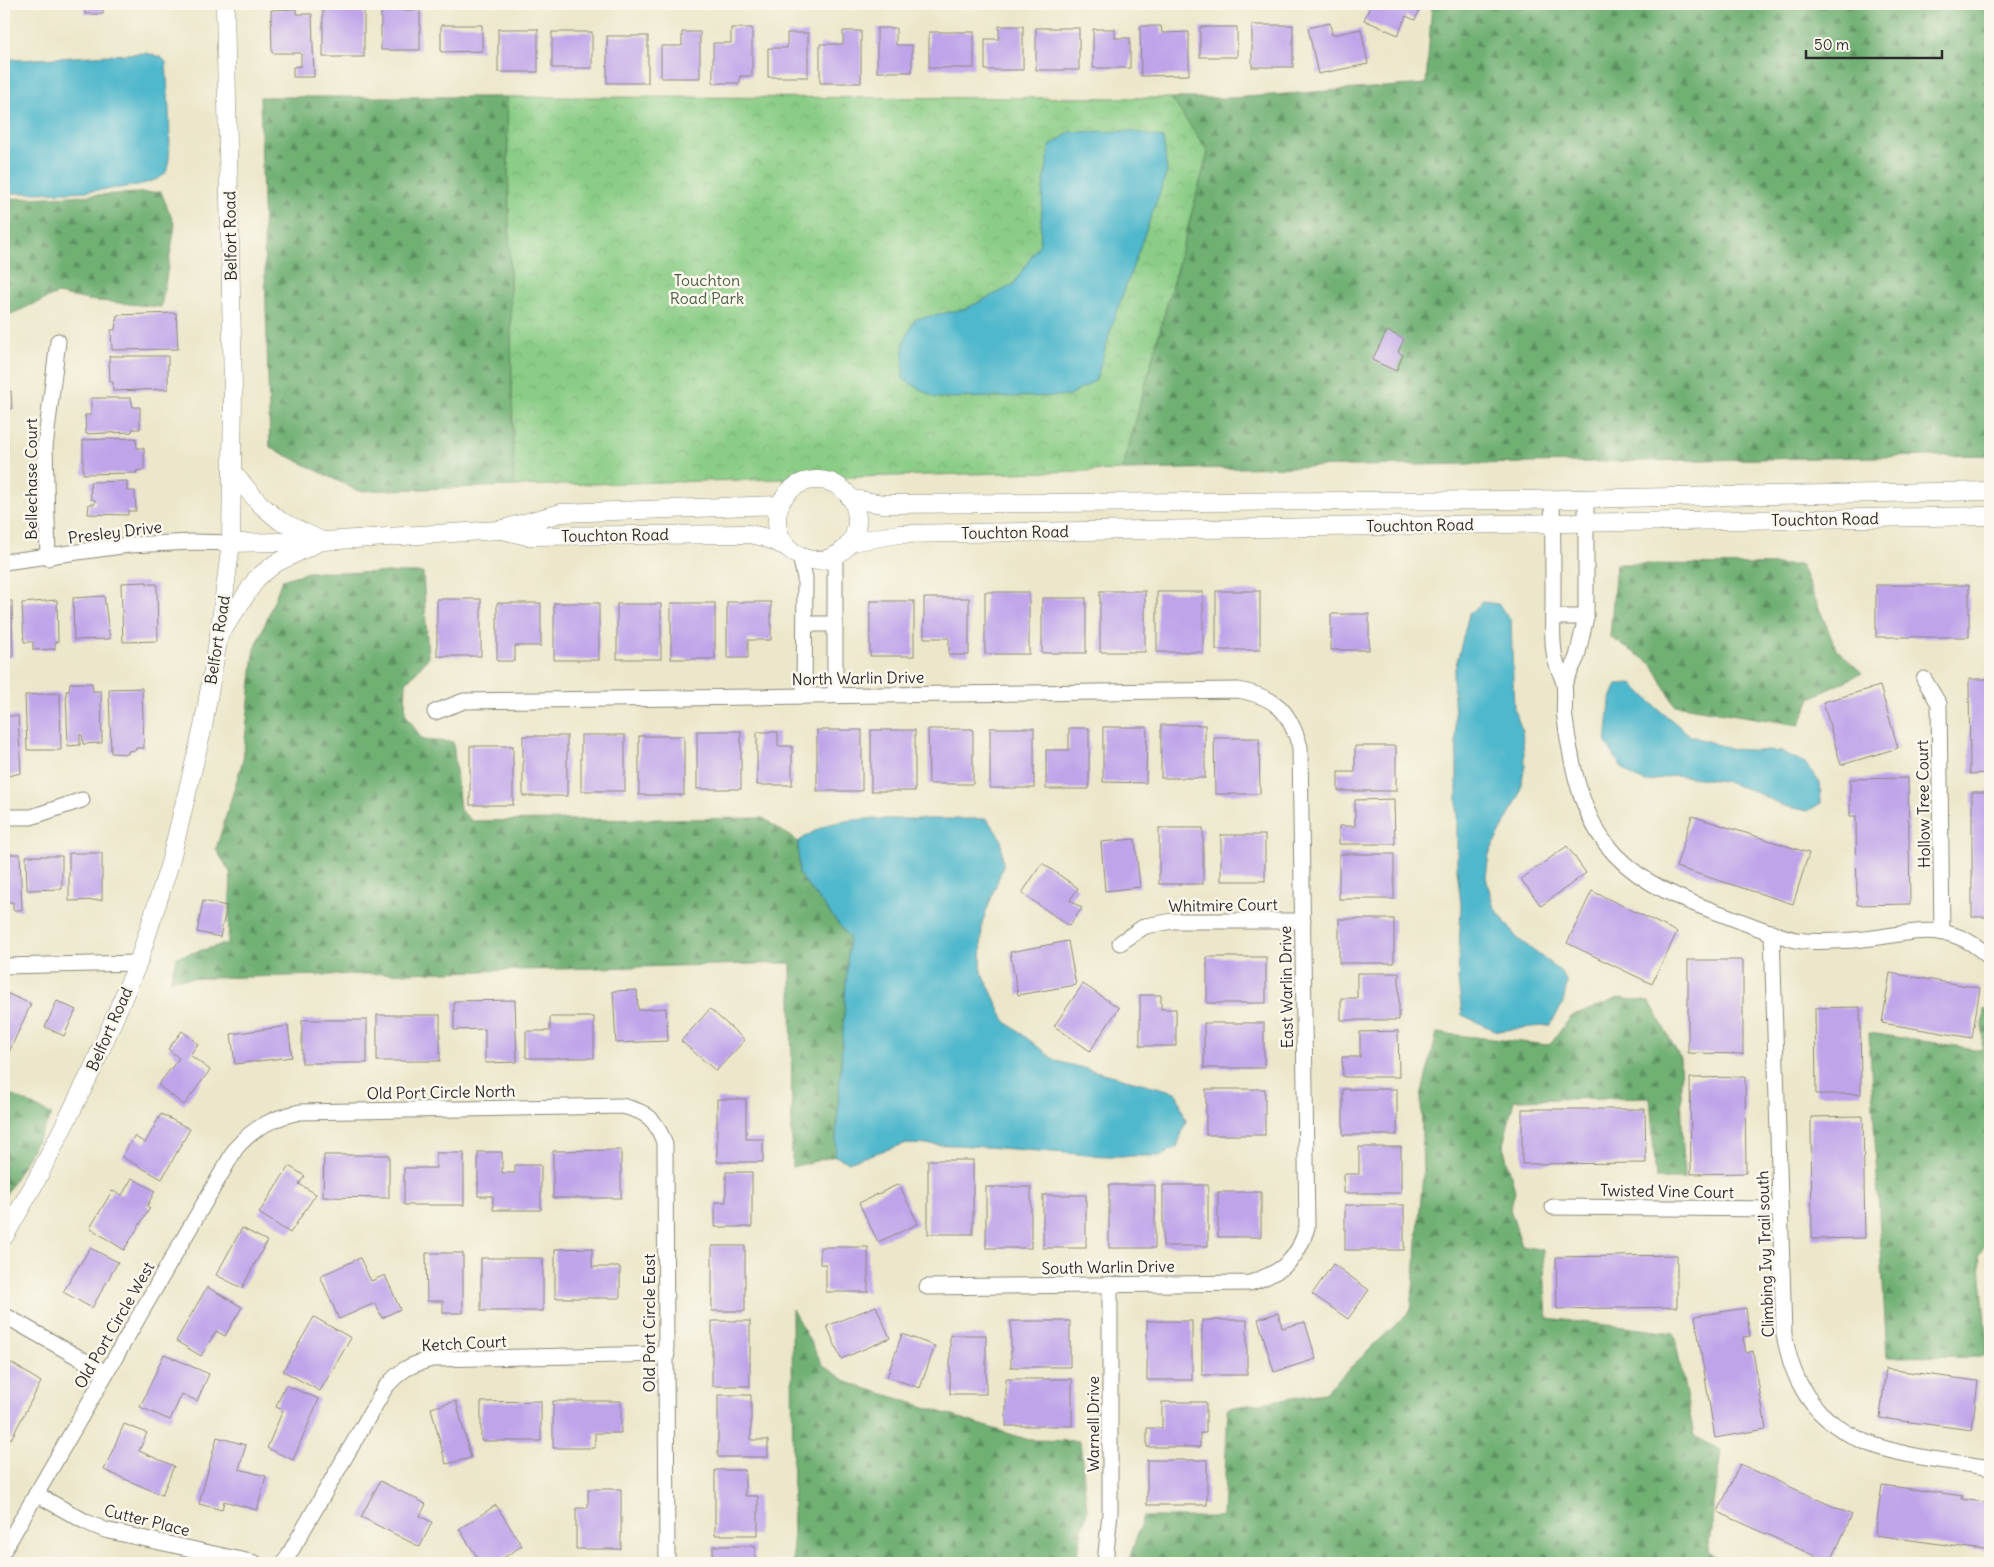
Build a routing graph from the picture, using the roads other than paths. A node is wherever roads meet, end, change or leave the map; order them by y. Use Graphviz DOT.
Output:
graph roads {
  1 [pos="225,4"];
  2 [pos="58,341"];
  3 [pos="232,472"];
  4 [pos="1990,491"];
  5 [pos="1586,498"];
  6 [pos="852,499"];
  7 [pos="1552,499"];
  8 [pos="780,505"];
  9 [pos="1990,516"];
  10 [pos="1553,523"];
  11 [pos="1586,523"];
  12 [pos="499,530"];
  13 [pos="323,541"];
  14 [pos="851,542"];
  15 [pos="231,543"];
  16 [pos="794,552"];
  17 [pos="835,555"];
  18 [pos="48,558"];
  19 [pos="4,562"];
  20 [pos="1553,617"];
  21 [pos="1586,617"];
  22 [pos="805,624"];
  23 [pos="835,624"];
  24 [pos="219,635"];
  25 [pos="1924,679"];
  26 [pos="1564,684"];
  27 [pos="835,695"];
  28 [pos="804,696"];
  29 [pos="1280,707"];
  30 [pos="435,712"];
  31 [pos="82,800"];
  32 [pos="4,817"];
  33 [pos="1303,921"];
  34 [pos="1772,932"];
  35 [pos="1942,933"];
  36 [pos="1120,943"];
  37 [pos="1990,958"];
  38 [pos="138,963"];
  39 [pos="4,966"];
  40 [pos="622,1106"];
  41 [pos="263,1124"];
  42 [pos="1553,1207"];
  43 [pos="1780,1209"];
  44 [pos="4,1237"];
  45 [pos="1286,1267"];
  46 [pos="1110,1284"];
  47 [pos="927,1287"];
  48 [pos="4,1315"];
  49 [pos="667,1354"];
  50 [pos="106,1373"];
  51 [pos="1990,1468"];
  52 [pos="36,1494"];
  53 [pos="4,1550"];
  54 [pos="255,1563"];
  55 [pos="284,1563"];
  56 [pos="667,1563"];
  57 [pos="1105,1563"];
  1 -- 3 [label="street, Belfort Road"];
  2 -- 18 [label="street, Bellechase Court"];
  3 -- 13 [label="street"];
  3 -- 15 [label="street, Belfort Road"];
  4 -- 5 [label="street, Touchton Road"];
  5 -- 7 [label="street, Touchton Road"];
  5 -- 11 [label="street"];
  6 -- 7 [label="street, Touchton Road"];
  6 -- 8 [label="street"];
  6 -- 14 [label="street"];
  7 -- 10 [label="street"];
  8 -- 12 [label="street, Touchton Road"];
  8 -- 16 [label="street"];
  9 -- 11 [label="street, Touchton Road"];
  10 -- 11 [label="street, Touchton Road"];
  10 -- 14 [label="street, Touchton Road"];
  10 -- 20 [label="street"];
  11 -- 21 [label="street"];
  12 -- 13 [label="street, Touchton Road"];
  12 -- 16 [label="street, Touchton Road"];
  13 -- 15 [label="street, Touchton Road"];
  13 -- 24 [label="street"];
  14 -- 17 [label="street, Touchton Road"];
  15 -- 18 [label="street, Presley Drive"];
  15 -- 24 [label="street, Belfort Road"];
  16 -- 17 [label="street, Touchton Road"];
  16 -- 22 [label="street"];
  17 -- 23 [label="street"];
  18 -- 19 [label="street, Presley Drive"];
  20 -- 21 [label="street"];
  20 -- 26 [label="street"];
  21 -- 26 [label="street"];
  22 -- 23 [label="street"];
  22 -- 28 [label="street"];
  23 -- 27 [label="street"];
  24 -- 38 [label="street, Belfort Road"];
  25 -- 35 [label="street, Hollow Tree Court"];
  26 -- 34 [label="street"];
  27 -- 28 [label="street, North Warlin Drive"];
  27 -- 29 [label="street, North Warlin Drive"];
  28 -- 30 [label="street, North Warlin Drive"];
  29 -- 33 [label="street, East Warlin Drive"];
  31 -- 32 [label="street"];
  33 -- 36 [label="street, Whitmire Court"];
  33 -- 45 [label="street, East Warlin Drive"];
  34 -- 35 [label="street"];
  34 -- 43 [label="street, Climbing Ivy Trail south"];
  35 -- 37 [label="street"];
  38 -- 39 [label="street"];
  38 -- 44 [label="street, Belfort Road"];
  40 -- 41 [label="street, Old Port Circle North"];
  40 -- 49 [label="street, Old Port Circle East"];
  41 -- 50 [label="street, Old Port Circle West"];
  42 -- 43 [label="street, Twisted Vine Court"];
  43 -- 51 [label="street, Climbing Ivy Trail south"];
  45 -- 46 [label="street, South Warlin Drive"];
  46 -- 47 [label="street, South Warlin Drive"];
  46 -- 57 [label="street, Warnell Drive"];
  48 -- 50 [label="street"];
  49 -- 55 [label="street, Ketch Court"];
  49 -- 56 [label="street, Old Port Circle East"];
  50 -- 52 [label="street, Old Port Circle West"];
  52 -- 53 [label="street, Old Port Circle West"];
  52 -- 54 [label="street, Cutter Place"];
}
